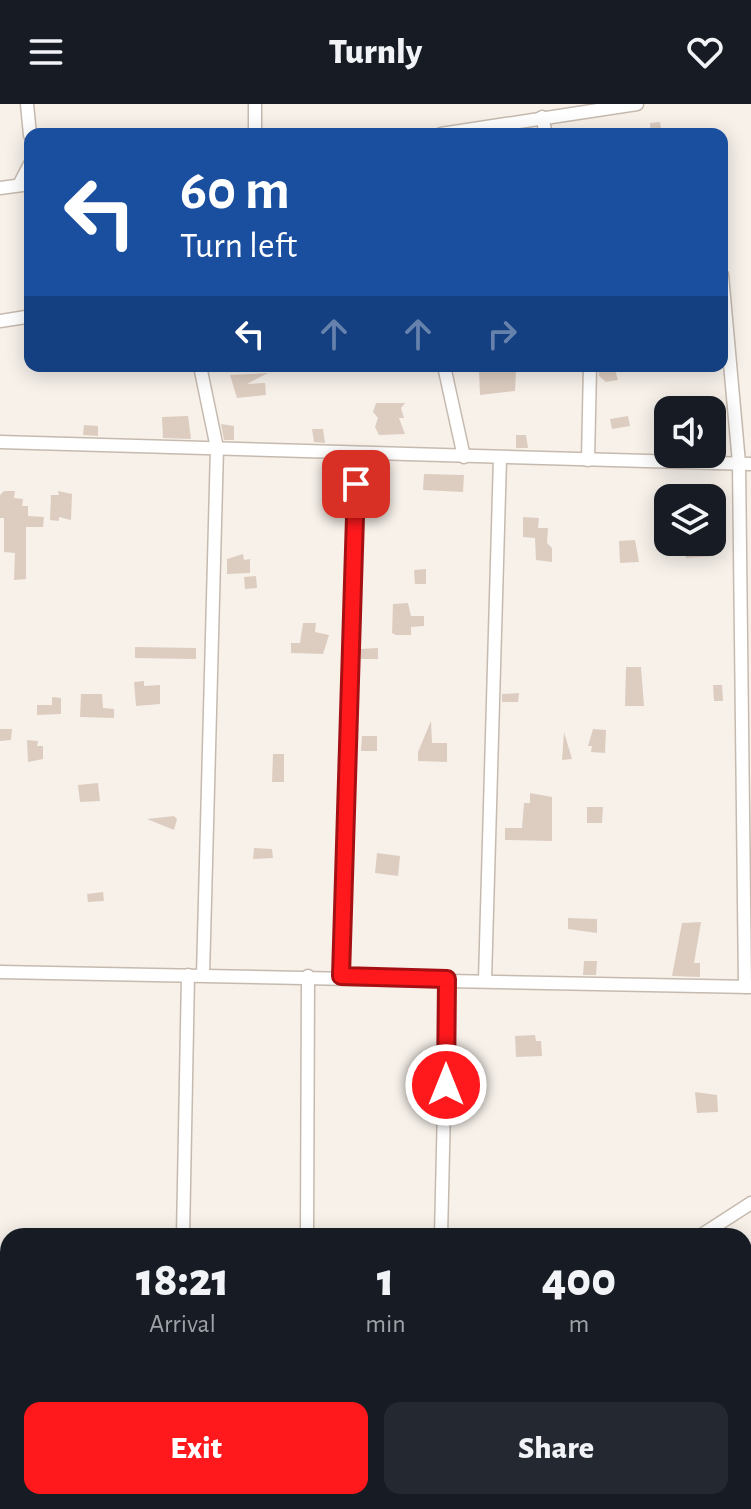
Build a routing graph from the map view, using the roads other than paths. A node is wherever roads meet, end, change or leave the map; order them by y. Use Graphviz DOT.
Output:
graph roads {
  1 [pos="27,104"];
  2 [pos="255,104"];
  3 [pos="637,104"];
  4 [pos="542,117"];
  5 [pos="29,128"];
  6 [pos="255,128"];
  7 [pos="477,128"];
  8 [pos="545,128"];
  9 [pos="24,184"];
  10 [pos="0,188"];
  11 [pos="24,317"];
  12 [pos="0,321"];
  13 [pos="728,324"];
  14 [pos="201,372"];
  15 [pos="445,372"];
  16 [pos="590,372"];
  17 [pos="0,442"];
  18 [pos="217,448"];
  19 [pos="357,453"];
  20 [pos="464,457"];
  21 [pos="500,458"];
  22 [pos="588,460"];
  23 [pos="745,464"];
  24 [pos="0,972"];
  25 [pos="188,975"];
  26 [pos="203,975"];
  27 [pos="308,976"];
  28 [pos="341,976"];
  29 [pos="447,979"];
  30 [pos="485,980"];
  31 [pos="748,987"];
  32 [pos="751,1203"];
  33 [pos="183,1228"];
  34 [pos="307,1228"];
  35 [pos="441,1228"];
  36 [pos="712,1228"];
  1 -- 5 [label="street"];
  2 -- 6 [label="street"];
  3 -- 4 [label="street"];
  4 -- 7 [label="street"];
  4 -- 8 [label="street"];
  9 -- 10 [label="street"];
  11 -- 12 [label="street"];
  13 -- 23 [label="street"];
  14 -- 18 [label="street"];
  15 -- 20 [label="street"];
  16 -- 22 [label="street"];
  17 -- 18 [label="street"];
  18 -- 19 [label="street"];
  18 -- 26 [label="street"];
  19 -- 20 [label="street"];
  19 -- 28 [label="street"];
  20 -- 21 [label="street"];
  21 -- 22 [label="street"];
  21 -- 30 [label="street"];
  22 -- 23 [label="street"];
  23 -- 31 [label="street"];
  24 -- 25 [label="street"];
  25 -- 26 [label="street"];
  25 -- 33 [label="street"];
  26 -- 27 [label="street"];
  27 -- 28 [label="street"];
  27 -- 34 [label="street"];
  28 -- 29 [label="street"];
  29 -- 30 [label="street"];
  29 -- 35 [label="street"];
  30 -- 31 [label="street"];
  32 -- 36 [label="street"];
}
